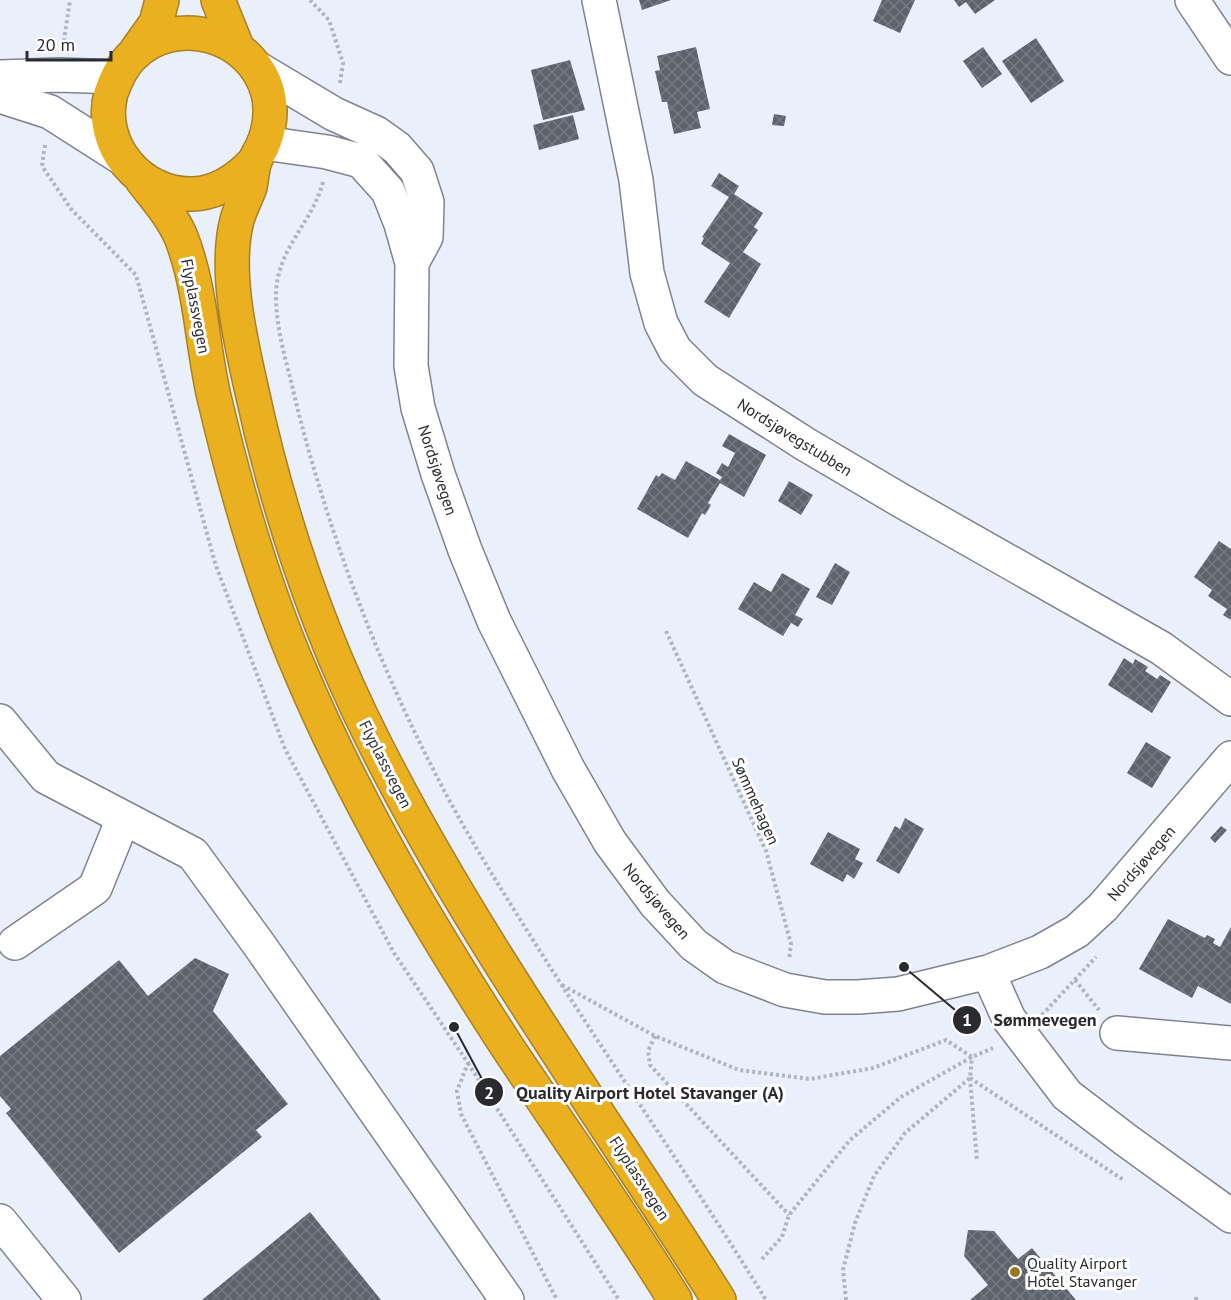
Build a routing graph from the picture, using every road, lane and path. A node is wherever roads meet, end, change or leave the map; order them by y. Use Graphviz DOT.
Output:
graph roads {
  1 [pos="162,0"];
  2 [pos="218,0"];
  3 [pos="310,0"];
  4 [pos="599,0"];
  5 [pos="1192,0"];
  6 [pos="247,57"];
  7 [pos="1231,58"];
  8 [pos="124,66"];
  9 [pos="0,76"];
  10 [pos="339,87"];
  11 [pos="0,96"];
  12 [pos="259,152"];
  13 [pos="131,168"];
  14 [pos="325,174"];
  15 [pos="412,263"];
  16 [pos="666,632"];
  17 [pos="1231,699"];
  18 [pos="0,722"];
  19 [pos="1231,758"];
  20 [pos="123,819"];
  21 [pos="15,944"];
  22 [pos="987,972"];
  23 [pos="1075,980"];
  24 [pos="561,984"];
  25 [pos="785,990"];
  26 [pos="1117,1033"];
  27 [pos="655,1036"];
  28 [pos="1231,1042"];
  29 [pos="1002,1045"];
  30 [pos="972,1057"];
  31 [pos="468,1063"];
  32 [pos="970,1078"];
  33 [pos="977,1161"];
  34 [pos="1129,1183"];
  35 [pos="789,1215"];
  36 [pos="1231,1216"];
  37 [pos="0,1221"];
  38 [pos="762,1259"];
  39 [pos="64,1300"];
  40 [pos="507,1300"];
  41 [pos="619,1300"];
  42 [pos="675,1300"];
  43 [pos="719,1300"];
  44 [pos="766,1300"];
  45 [pos="846,1300"];
  1 -- 8 [label="highway, Flyplassvegen"];
  2 -- 6 [label="highway, Flyplassvegen"];
  3 -- 10 [label="path"];
  4 -- 17 [label="street, Nordsjøvegstubben"];
  5 -- 7 [label="street"];
  6 -- 8 [label="highway"];
  6 -- 12 [label="highway, Flyplassvegen"];
  6 -- 15 [label="street, Nordsjøvegen"];
  8 -- 9 [label="street"];
  8 -- 13 [label="highway, Flyplassvegen"];
  11 -- 13 [label="street"];
  12 -- 13 [label="highway"];
  12 -- 15 [label="street, Nordsjøvegen"];
  12 -- 43 [label="highway, Flyplassvegen"];
  13 -- 42 [label="highway, Flyplassvegen"];
  14 -- 24 [label="path"];
  15 -- 25 [label="street, Nordsjøvegen"];
  16 -- 25 [label="path, Sømmehagen"];
  18 -- 20 [label="street"];
  19 -- 22 [label="street, Nordsjøvegen"];
  20 -- 21 [label="street"];
  20 -- 40 [label="street"];
  22 -- 25 [label="street, Nordsjøvegen"];
  22 -- 36 [label="street"];
  23 -- 26 [label="path"];
  24 -- 27 [label="path"];
  24 -- 44 [label="path"];
  26 -- 28 [label="street"];
  27 -- 30 [label="path"];
  27 -- 35 [label="path"];
  29 -- 30 [label="path"];
  30 -- 32 [label="path"];
  30 -- 35 [label="path"];
  31 -- 41 [label="path"];
  32 -- 33 [label="path"];
  32 -- 34 [label="path"];
  32 -- 45 [label="path"];
  35 -- 38 [label="path"];
  37 -- 39 [label="street"];
}
